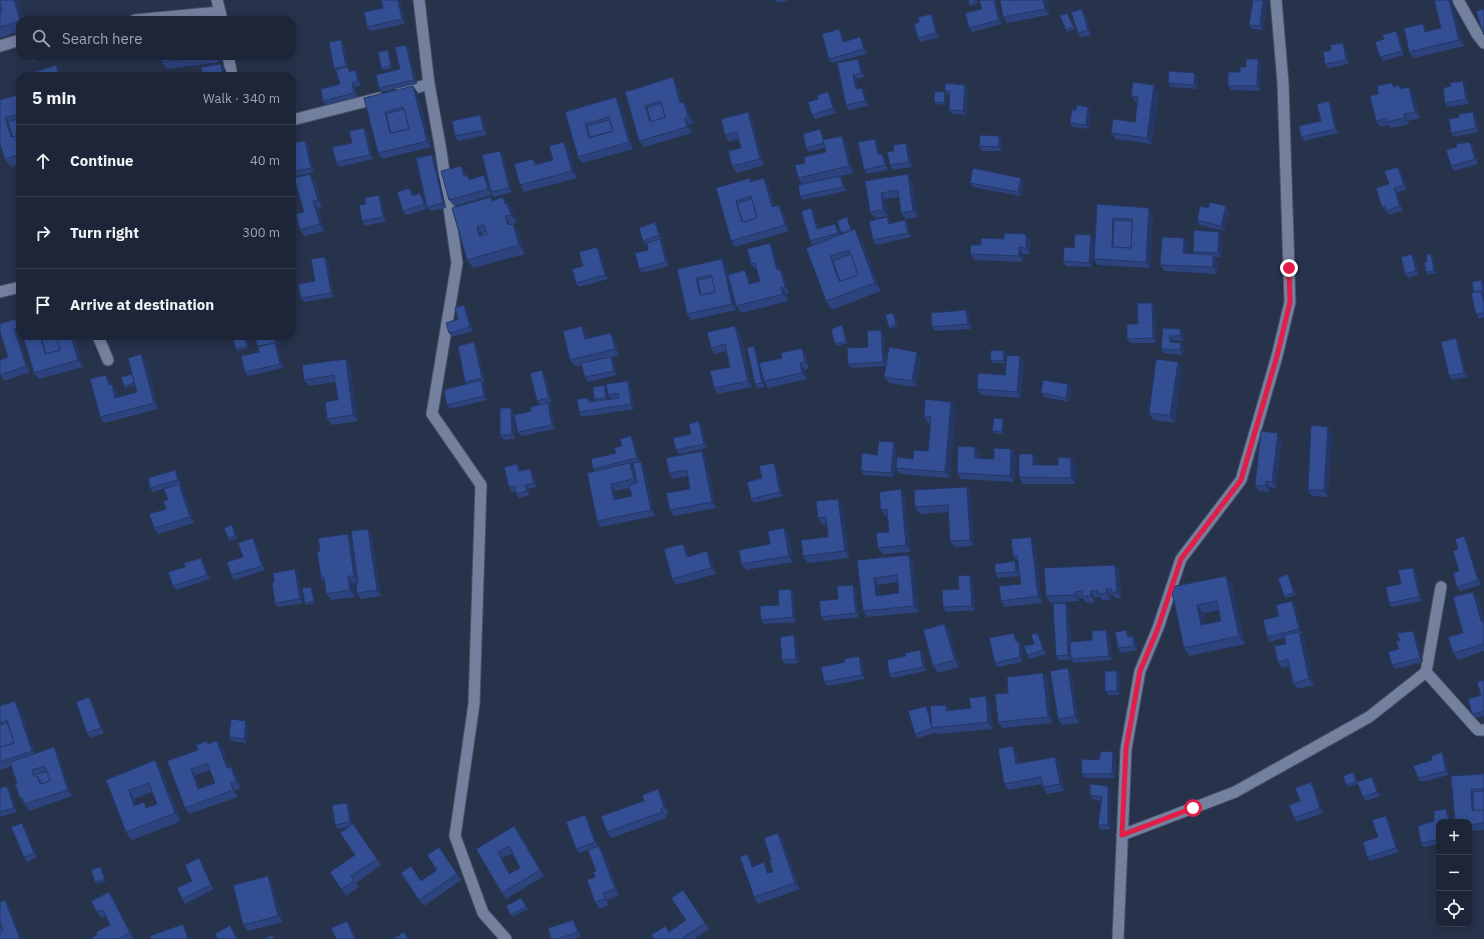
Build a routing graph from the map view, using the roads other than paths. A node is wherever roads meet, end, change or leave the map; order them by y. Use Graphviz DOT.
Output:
graph roads {
  1 [pos="217,0"];
  2 [pos="419,0"];
  3 [pos="1276,0"];
  4 [pos="1458,0"];
  5 [pos="221,16"];
  6 [pos="16,41"];
  7 [pos="1484,42"];
  8 [pos="0,46"];
  9 [pos="229,60"];
  10 [pos="231,72"];
  11 [pos="429,84"];
  12 [pos="296,119"];
  13 [pos="16,288"];
  14 [pos="0,292"];
  15 [pos="100,340"];
  16 [pos="108,360"];
  17 [pos="1441,587"];
  18 [pos="1426,672"];
  19 [pos="1484,730"];
  20 [pos="1122,835"];
  21 [pos="506,939"];
  22 [pos="1118,939"];
  1 -- 5 [label="street"];
  2 -- 11 [label="street"];
  3 -- 20 [label="street"];
  4 -- 7 [label="street"];
  6 -- 8 [label="street"];
  9 -- 10 [label="street"];
  11 -- 12 [label="street"];
  11 -- 21 [label="street"];
  13 -- 14 [label="street"];
  15 -- 16 [label="street"];
  17 -- 18 [label="street"];
  18 -- 19 [label="street"];
  18 -- 20 [label="street"];
  20 -- 22 [label="street"];
}
